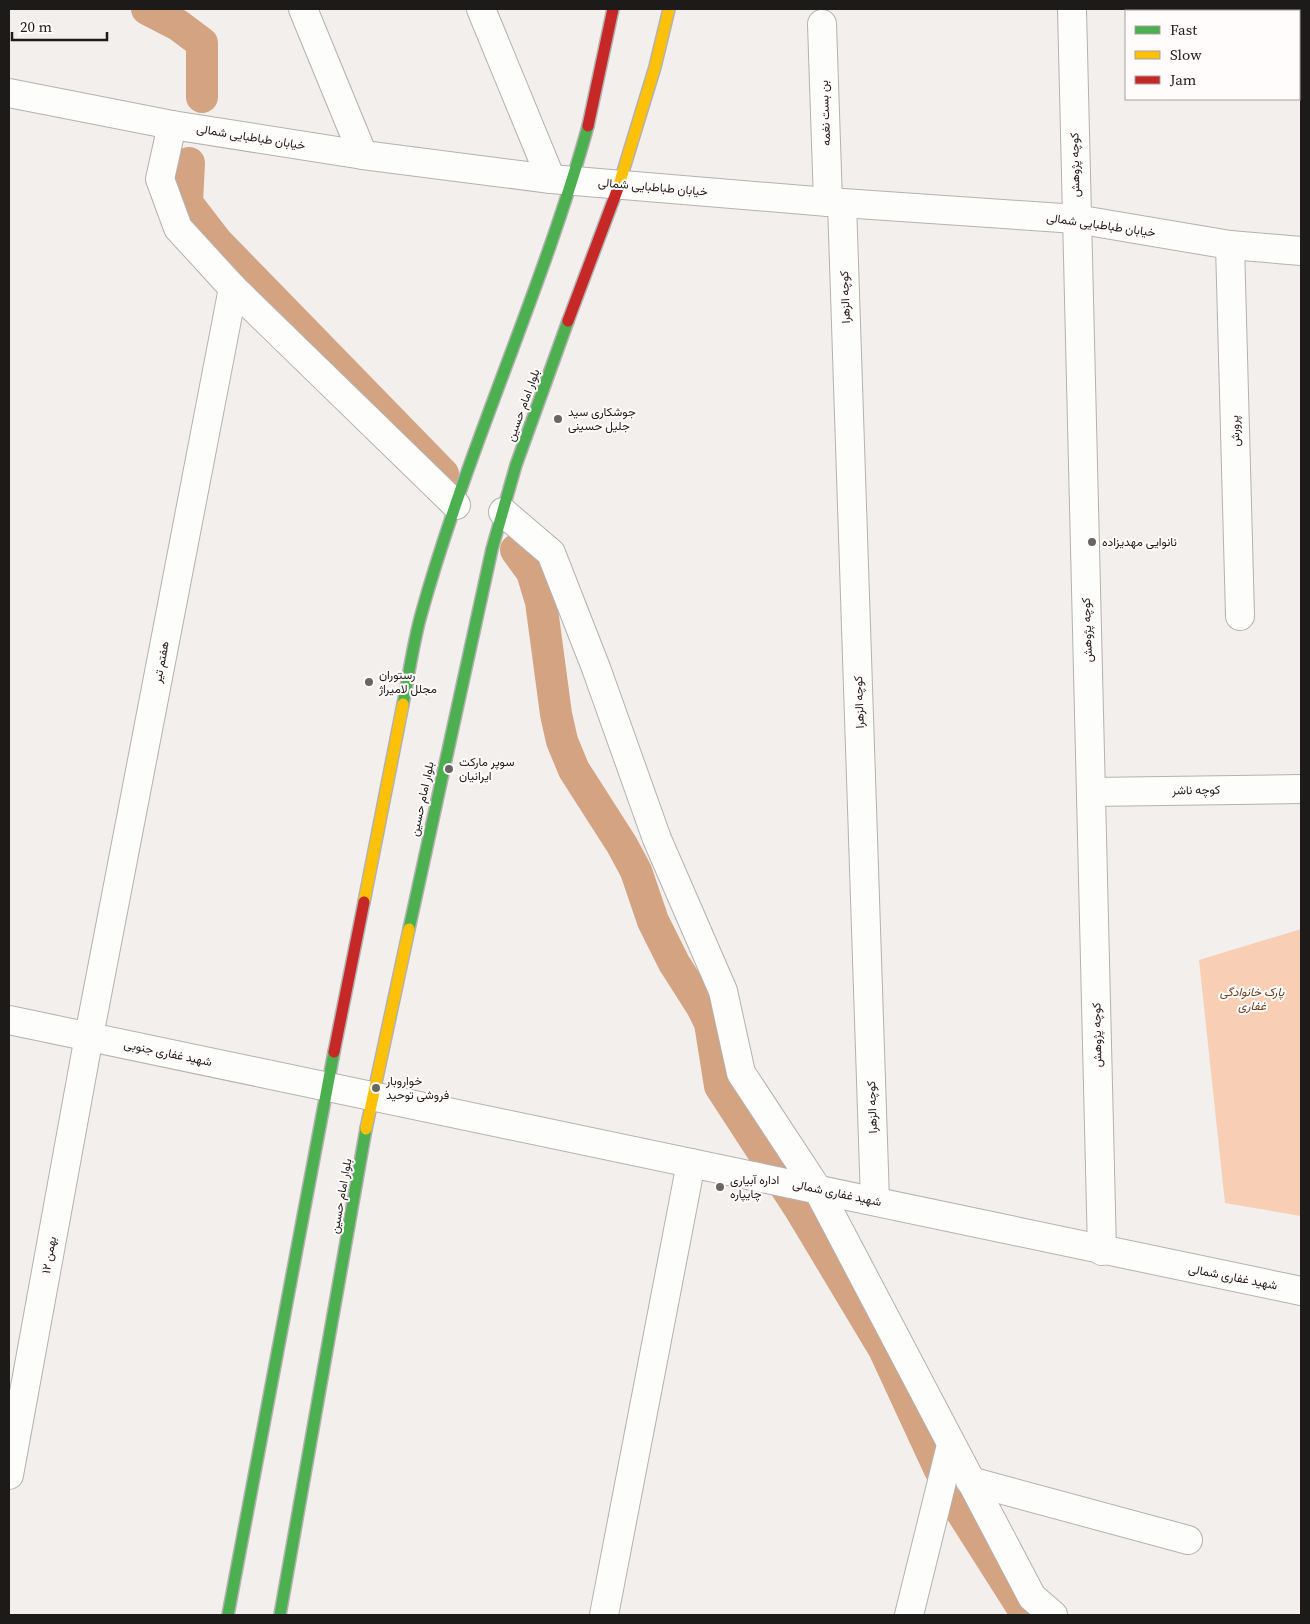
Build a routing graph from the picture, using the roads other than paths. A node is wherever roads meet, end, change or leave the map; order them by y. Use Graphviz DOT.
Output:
graph roads {
  1 [pos="303,9"];
  2 [pos="481,9"];
  3 [pos="613,9"];
  4 [pos="668,9"];
  5 [pos="1072,9"];
  6 [pos="822,24"];
  7 [pos="9,93"];
  8 [pos="172,124"];
  9 [pos="363,155"];
  10 [pos="562,180"];
  11 [pos="619,184"];
  12 [pos="835,203"];
  13 [pos="1076,219"];
  14 [pos="1230,245"];
  15 [pos="1301,251"];
  16 [pos="233,288"];
  17 [pos="456,505"];
  18 [pos="503,512"];
  19 [pos="1240,616"];
  20 [pos="1301,789"];
  21 [pos="1092,792"];
  22 [pos="9,1020"];
  23 [pos="89,1036"];
  24 [pos="327,1087"];
  25 [pos="372,1096"];
  26 [pos="691,1163"];
  27 [pos="818,1190"];
  28 [pos="875,1201"];
  29 [pos="1102,1251"];
  30 [pos="1301,1291"];
  31 [pos="951,1445"];
  32 [pos="9,1475"];
  33 [pos="970,1481"];
  34 [pos="1188,1540"];
  35 [pos="228,1615"];
  36 [pos="280,1615"];
  37 [pos="604,1615"];
  38 [pos="909,1615"];
  39 [pos="1053,1615"];
  1 -- 9 [label="street"];
  2 -- 10 [label="street"];
  3 -- 10 [label="street"];
  4 -- 11 [label="street, بلوار امام حسین"];
  5 -- 13 [label="street, کوچه پژوهش"];
  6 -- 12 [label="street, بن بست نغمه"];
  7 -- 8 [label="street, خیابان طباطبایی شمالی"];
  8 -- 9 [label="street, خیابان طباطبایی شمالی"];
  8 -- 16 [label="street"];
  9 -- 10 [label="street, خیابان طباطبایی شمالی"];
  10 -- 11 [label="street, خیابان طباطبایی شمالی"];
  10 -- 17 [label="street"];
  11 -- 12 [label="street, خیابان طباطبایی شمالی"];
  11 -- 18 [label="street, بلوار امام حسین"];
  12 -- 13 [label="street, خیابان طباطبایی شمالی"];
  12 -- 28 [label="street, کوچه الزهرا"];
  13 -- 14 [label="street, خیابان طباطبایی شمالی"];
  13 -- 21 [label="street, کوچه پژوهش"];
  14 -- 15 [label="street, خیابان طباطبایی شمالی"];
  14 -- 19 [label="street, پرورش"];
  16 -- 17 [label="street"];
  16 -- 23 [label="street, هفتم تیر"];
  17 -- 24 [label="street"];
  18 -- 25 [label="street, بلوار امام حسین"];
  18 -- 27 [label="street"];
  20 -- 21 [label="street, کوچه ناشر"];
  21 -- 29 [label="street, کوچه پژوهش"];
  22 -- 23 [label="street, شهید غفاری جنوبی"];
  23 -- 24 [label="street, شهید غفاری جنوبی"];
  23 -- 32 [label="street, ۱۲ بهمن"];
  24 -- 25 [label="street, شهید غفاری جنوبی"];
  24 -- 35 [label="street"];
  25 -- 26 [label="street, شهید غفاری شمالی"];
  25 -- 36 [label="street, بلوار امام حسین"];
  26 -- 27 [label="street, شهید غفاری شمالی"];
  26 -- 37 [label="street"];
  27 -- 28 [label="street, شهید غفاری شمالی"];
  27 -- 31 [label="street"];
  28 -- 29 [label="street, شهید غفاری شمالی"];
  29 -- 30 [label="street, شهید غفاری شمالی"];
  31 -- 33 [label="street"];
  31 -- 38 [label="street"];
  33 -- 34 [label="street"];
  33 -- 39 [label="street"];
}
